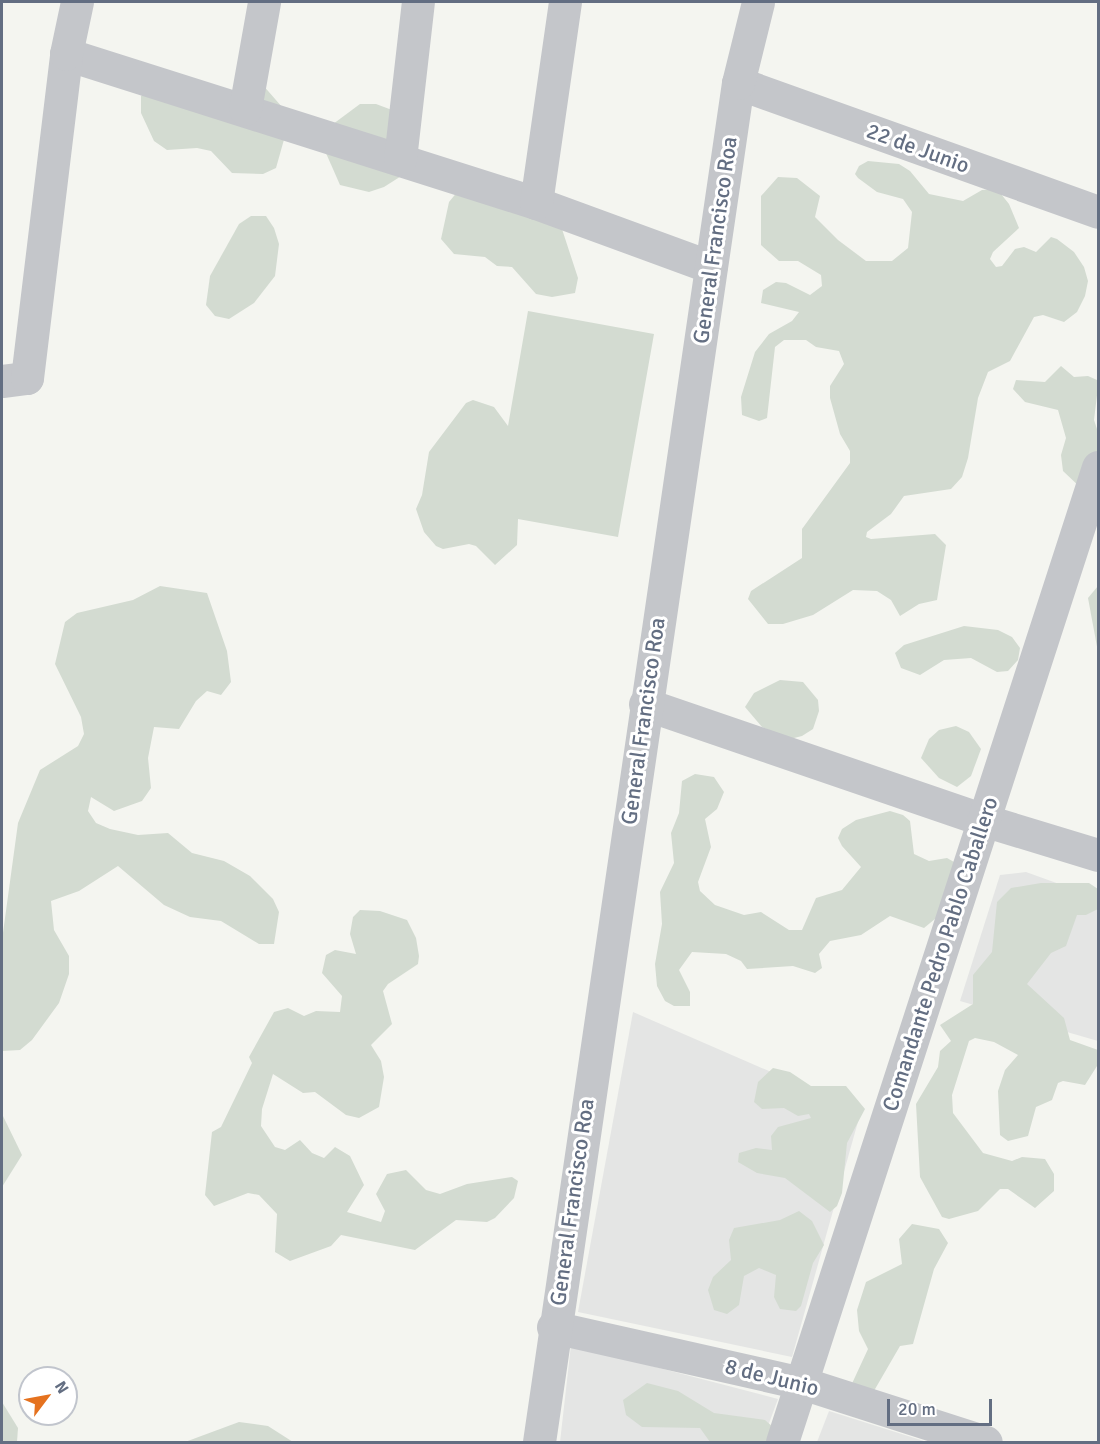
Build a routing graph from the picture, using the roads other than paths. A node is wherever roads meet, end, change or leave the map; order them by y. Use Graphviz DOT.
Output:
graph roads {
  1 [pos="77,2"];
  2 [pos="264,2"];
  3 [pos="418,2"];
  4 [pos="564,2"];
  5 [pos="758,2"];
  6 [pos="66,54"];
  7 [pos="738,83"];
  8 [pos="245,109"];
  9 [pos="400,159"];
  10 [pos="536,203"];
  11 [pos="1098,212"];
  12 [pos="711,267"];
  13 [pos="14,380"];
  14 [pos="1098,467"];
  15 [pos="645,704"];
  16 [pos="983,820"];
  17 [pos="1098,855"];
  18 [pos="553,1327"];
  19 [pos="802,1383"];
  20 [pos="538,1443"];
  21 [pos="782,1443"];
  22 [pos="986,1443"];
  1 -- 6 [label="street"];
  2 -- 8 [label="street"];
  3 -- 9 [label="street"];
  4 -- 10 [label="street"];
  5 -- 7 [label="street, General Francisco Roa"];
  6 -- 8 [label="street"];
  6 -- 13 [label="street"];
  7 -- 11 [label="street, 22 de Junio"];
  7 -- 12 [label="street, General Francisco Roa"];
  8 -- 9 [label="street"];
  9 -- 10 [label="street"];
  10 -- 12 [label="street"];
  12 -- 15 [label="street, General Francisco Roa"];
  14 -- 16 [label="street, Comandante Pedro Pablo Caballero"];
  15 -- 16 [label="street"];
  15 -- 18 [label="street, General Francisco Roa"];
  16 -- 17 [label="street"];
  16 -- 19 [label="street, Comandante Pedro Pablo Caballero"];
  18 -- 19 [label="street, 8 de Junio"];
  18 -- 20 [label="street, General Francisco Roa"];
  19 -- 21 [label="street, Comandante Pedro Pablo Caballero"];
  19 -- 22 [label="street, 8 de Junio"];
}
